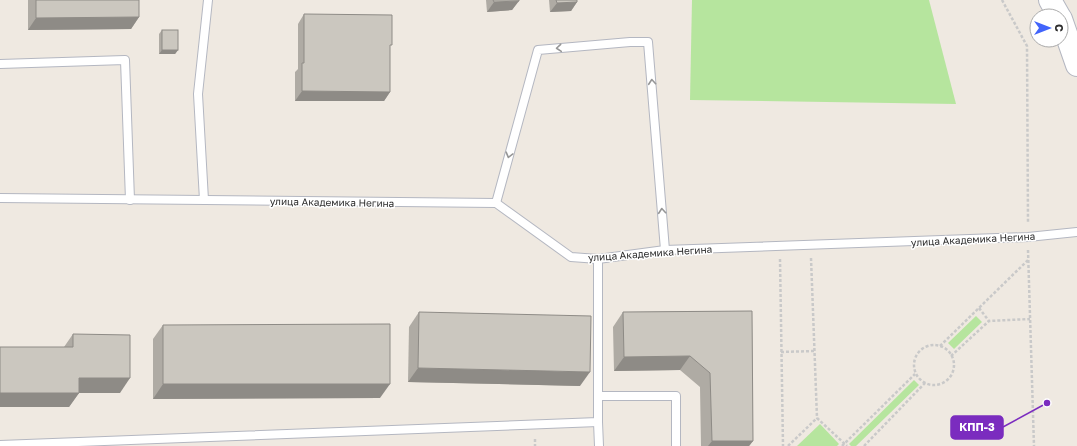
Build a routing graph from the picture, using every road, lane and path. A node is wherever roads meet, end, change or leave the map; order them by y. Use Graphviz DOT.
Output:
graph roads {
  1 [pos="208,0"];
  2 [pos="1002,0"];
  3 [pos="1069,41"];
  4 [pos="1077,58"];
  5 [pos="0,64"];
  6 [pos="1077,65"];
  7 [pos="1077,68"];
  8 [pos="0,198"];
  9 [pos="130,200"];
  10 [pos="204,200"];
  11 [pos="496,203"];
  12 [pos="1077,232"];
  13 [pos="1028,237"];
  14 [pos="780,246"];
  15 [pos="810,246"];
  16 [pos="665,250"];
  17 [pos="598,259"];
  18 [pos="1028,259"];
  19 [pos="979,308"];
  20 [pos="1030,319"];
  21 [pos="990,321"];
  22 [pos="940,346"];
  23 [pos="814,351"];
  24 [pos="781,352"];
  25 [pos="951,356"];
  26 [pos="915,374"];
  27 [pos="925,383"];
  28 [pos="598,396"];
  29 [pos="816,418"];
  30 [pos="598,422"];
  31 [pos="844,443"];
  32 [pos="0,445"];
  33 [pos="599,446"];
  34 [pos="676,446"];
  35 [pos="783,446"];
  36 [pos="788,446"];
  37 [pos="842,446"];
  38 [pos="847,446"];
  39 [pos="864,446"];
  40 [pos="1034,446"];
  1 -- 10 [label="lane"];
  2 -- 13 [label="path"];
  3 -- 6 [label="main road"];
  4 -- 6 [label="main road"];
  5 -- 9 [label="lane"];
  6 -- 7 [label="main road"];
  8 -- 9 [label="lane, улица Академика Негина"];
  9 -- 10 [label="lane, улица Академика Негина"];
  10 -- 11 [label="lane, улица Академика Негина"];
  16 -- 11 [label="lane, one-way"];
  11 -- 17 [label="lane, улица Академика Негина"];
  12 -- 13 [label="lane, улица Академика Негина"];
  13 -- 15 [label="lane, улица Академика Негина"];
  13 -- 18 [label="path"];
  14 -- 15 [label="lane, улица Академика Негина"];
  14 -- 16 [label="lane, улица Академика Негина"];
  14 -- 24 [label="path"];
  15 -- 23 [label="path"];
  16 -- 17 [label="lane, улица Академика Негина"];
  17 -- 28 [label="lane"];
  18 -- 19 [label="path"];
  18 -- 20 [label="path"];
  19 -- 21 [label="path"];
  19 -- 22 [label="path"];
  20 -- 21 [label="path"];
  20 -- 40 [label="path"];
  21 -- 25 [label="path"];
  22 -- 25 [label="path"];
  22 -- 26 [label="path"];
  23 -- 24 [label="path"];
  23 -- 29 [label="path"];
  24 -- 35 [label="path"];
  25 -- 27 [label="path"];
  26 -- 27 [label="path"];
  26 -- 31 [label="path"];
  27 -- 39 [label="path"];
  28 -- 30 [label="lane"];
  28 -- 34 [label="lane"];
  29 -- 31 [label="path"];
  29 -- 36 [label="path"];
  30 -- 32 [label="lane"];
  30 -- 33 [label="lane"];
  31 -- 37 [label="path"];
  31 -- 38 [label="path"];
}
